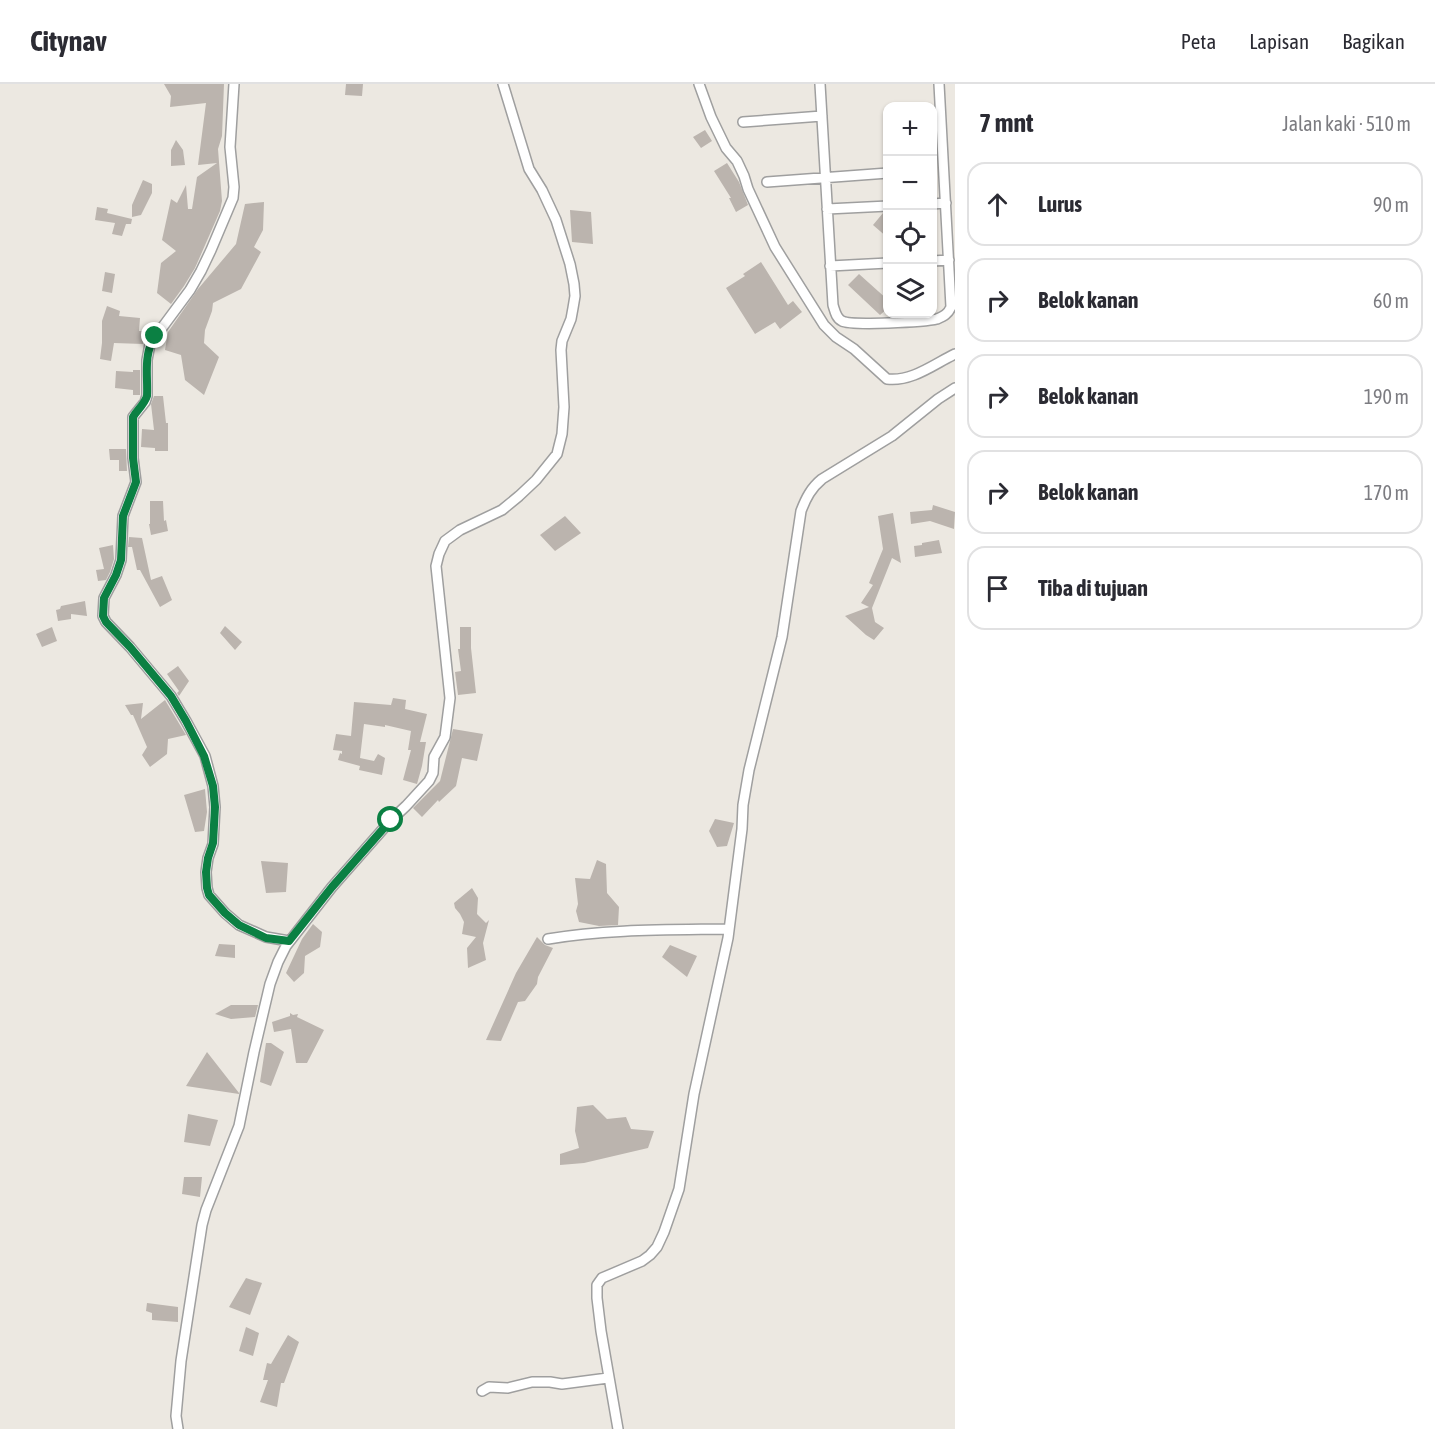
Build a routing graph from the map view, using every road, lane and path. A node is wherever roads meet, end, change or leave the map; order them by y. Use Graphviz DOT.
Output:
graph roads {
  1 [pos="234,84"];
  2 [pos="503,84"];
  3 [pos="699,84"];
  4 [pos="820,84"];
  5 [pos="939,84"];
  6 [pos="822,116"];
  7 [pos="743,122"];
  8 [pos="944,169"];
  9 [pos="937,170"];
  10 [pos="883,173"];
  11 [pos="826,177"];
  12 [pos="767,182"];
  13 [pos="946,203"];
  14 [pos="937,204"];
  15 [pos="883,206"];
  16 [pos="827,209"];
  17 [pos="949,260"];
  18 [pos="937,261"];
  19 [pos="883,263"];
  20 [pos="830,266"];
  21 [pos="955,354"];
  22 [pos="955,388"];
  23 [pos="729,929"];
  24 [pos="548,939"];
  25 [pos="289,941"];
  26 [pos="608,1378"];
  27 [pos="482,1391"];
  28 [pos="178,1429"];
  29 [pos="618,1429"];
  1 -- 25 [label="street"];
  2 -- 25 [label="street"];
  3 -- 21 [label="street"];
  4 -- 6 [label="street"];
  5 -- 8 [label="street"];
  6 -- 7 [label="street"];
  6 -- 11 [label="street"];
  8 -- 9 [label="street"];
  8 -- 13 [label="street"];
  10 -- 11 [label="street"];
  11 -- 12 [label="street"];
  11 -- 16 [label="street"];
  13 -- 14 [label="street"];
  13 -- 17 [label="street"];
  15 -- 16 [label="street"];
  16 -- 20 [label="street"];
  17 -- 18 [label="street"];
  17 -- 20 [label="street"];
  19 -- 20 [label="street"];
  22 -- 23 [label="street"];
  23 -- 24 [label="street"];
  23 -- 26 [label="street"];
  25 -- 28 [label="street"];
  26 -- 27 [label="street"];
  26 -- 29 [label="street"];
}
